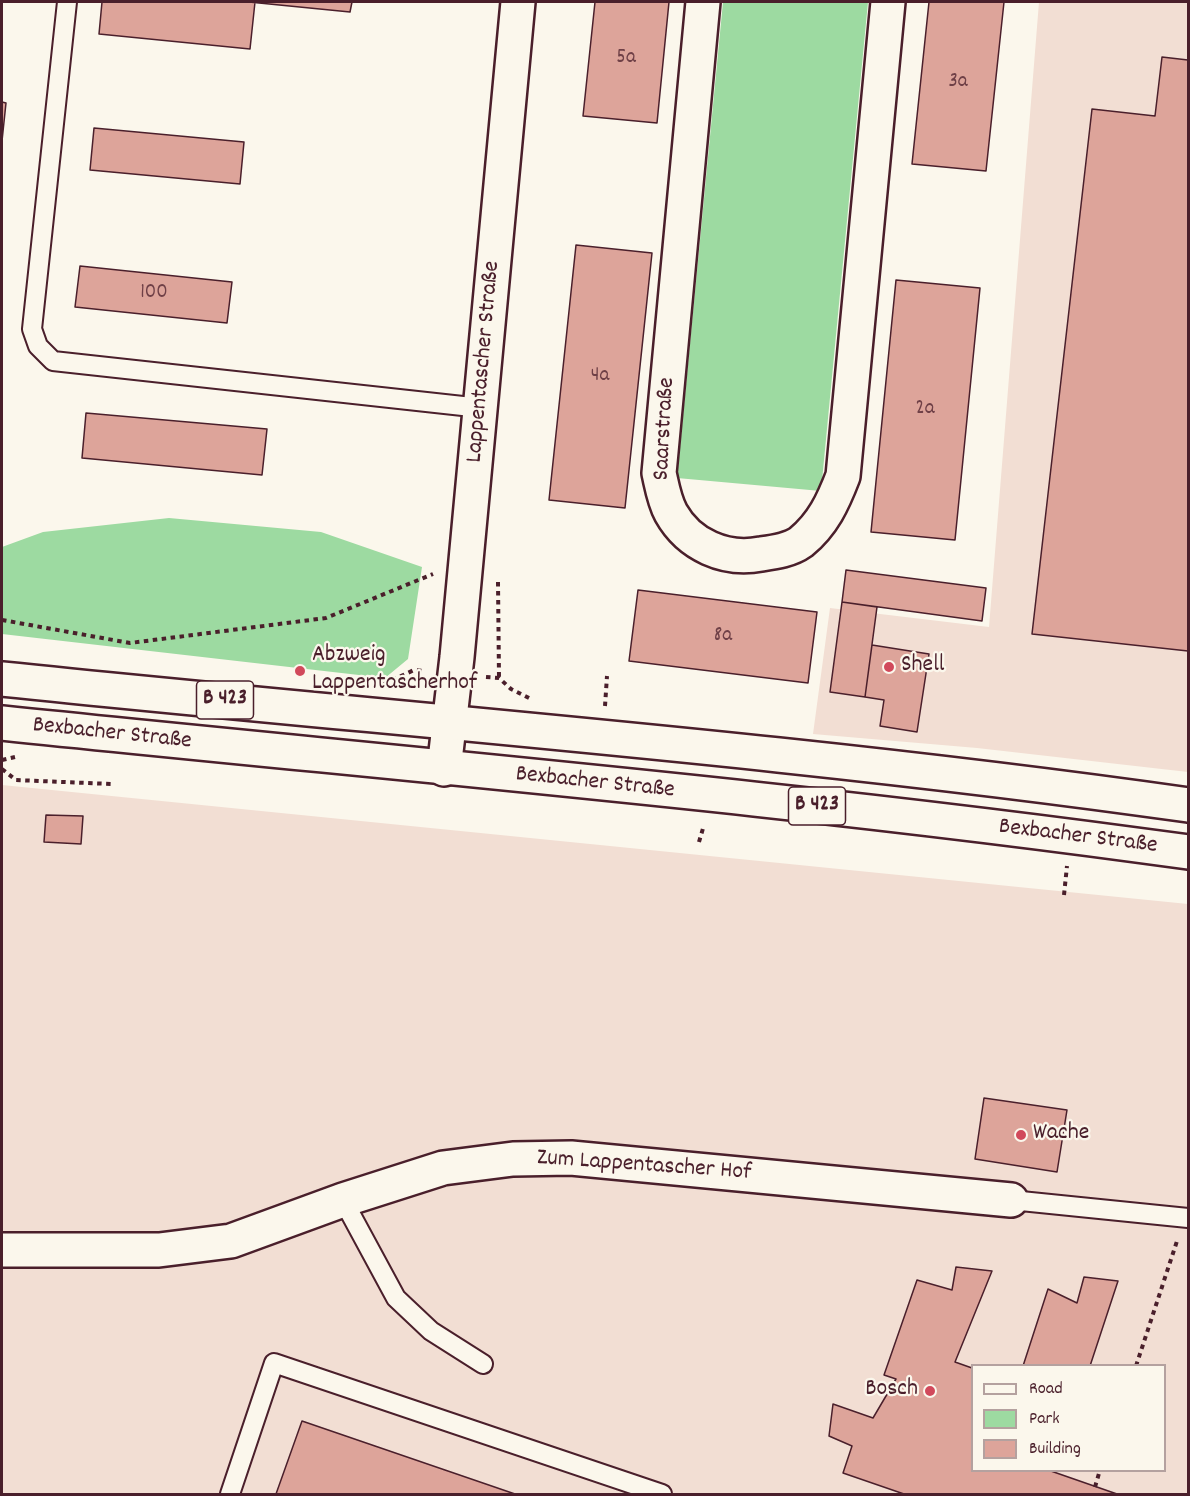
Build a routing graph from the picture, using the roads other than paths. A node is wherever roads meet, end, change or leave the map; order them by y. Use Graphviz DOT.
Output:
graph roads {
  1 [pos="67,2"];
  2 [pos="518,2"];
  3 [pos="703,2"];
  4 [pos="888,2"];
  5 [pos="481,408"];
  6 [pos="2,679"];
  7 [pos="449,721"];
  8 [pos="2,723"];
  9 [pos="444,768"];
  10 [pos="1188,805"];
  11 [pos="1188,852"];
  12 [pos="343,1200"];
  13 [pos="1011,1200"];
  14 [pos="1187,1218"];
  15 [pos="2,1250"];
  16 [pos="483,1364"];
  17 [pos="230,1494"];
  18 [pos="662,1494"];
  1 -- 5 [label="lane"];
  2 -- 5 [label="street, Lappentascher Straße"];
  3 -- 4 [label="street, Saarstraße"];
  5 -- 7 [label="street, Lappentascher Straße"];
  6 -- 7 [label="street, Bexbacher Straße / B 423"];
  7 -- 9 [label="street, Lappentascher Straße"];
  7 -- 10 [label="street, Bexbacher Straße / B 423"];
  8 -- 9 [label="street, Bexbacher Straße / B 423"];
  9 -- 11 [label="street, Bexbacher Straße / B 423"];
  12 -- 13 [label="street, Zum Lappentascher Hof"];
  12 -- 15 [label="street, Zum Lappentascher Hof"];
  12 -- 16 [label="lane"];
  13 -- 14 [label="lane"];
  17 -- 18 [label="lane"];
}
